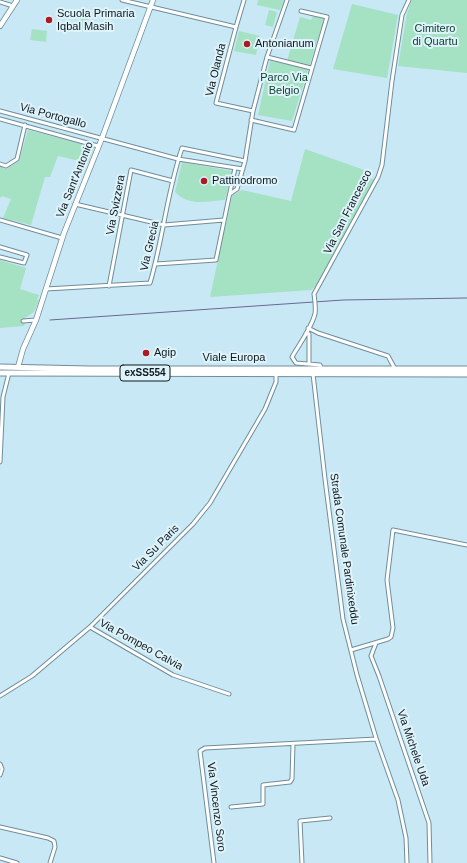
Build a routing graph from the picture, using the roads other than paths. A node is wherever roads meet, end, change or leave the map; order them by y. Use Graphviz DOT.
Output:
graph roads {
  1 [pos="17,0"];
  2 [pos="122,0"];
  3 [pos="153,0"];
  4 [pos="244,0"];
  5 [pos="287,0"];
  6 [pos="408,0"];
  7 [pos="0,2"];
  8 [pos="13,6"];
  9 [pos="151,7"];
  10 [pos="301,10"];
  11 [pos="0,26"];
  12 [pos="236,27"];
  13 [pos="267,57"];
  14 [pos="311,68"];
  15 [pos="0,111"];
  16 [pos="253,111"];
  17 [pos="0,119"];
  18 [pos="251,120"];
  19 [pos="25,126"];
  20 [pos="102,138"];
  21 [pos="98,146"];
  22 [pos="178,159"];
  23 [pos="245,160"];
  24 [pos="0,164"];
  25 [pos="235,168"];
  26 [pos="243,169"];
  27 [pos="173,181"];
  28 [pos="230,194"];
  29 [pos="75,204"];
  30 [pos="123,215"];
  31 [pos="0,220"];
  32 [pos="224,220"];
  33 [pos="164,225"];
  34 [pos="62,238"];
  35 [pos="0,247"];
  36 [pos="0,257"];
  37 [pos="156,264"];
  38 [pos="109,286"];
  39 [pos="46,289"];
  40 [pos="36,320"];
  41 [pos="23,321"];
  42 [pos="308,328"];
  43 [pos="306,332"];
  44 [pos="309,364"];
  45 [pos="0,367"];
  46 [pos="18,367"];
  47 [pos="321,368"];
  48 [pos="395,369"];
  49 [pos="467,369"];
  50 [pos="0,373"];
  51 [pos="9,373"];
  52 [pos="276,374"];
  53 [pos="313,374"];
  54 [pos="467,374"];
  55 [pos="0,460"];
  56 [pos="467,545"];
  57 [pos="90,627"];
  58 [pos="376,643"];
  59 [pos="351,650"];
  60 [pos="229,694"];
  61 [pos="0,696"];
  62 [pos="376,739"];
  63 [pos="292,744"];
  64 [pos="0,764"];
  65 [pos="0,775"];
  66 [pos="231,807"];
  67 [pos="330,818"];
  68 [pos="0,827"];
  69 [pos="0,858"];
  70 [pos="17,863"];
  71 [pos="50,863"];
  72 [pos="214,863"];
  73 [pos="302,863"];
  74 [pos="402,863"];
  75 [pos="407,863"];
  76 [pos="430,863"];
  1 -- 8 [label="street"];
  2 -- 9 [label="street"];
  3 -- 9 [label="street, Via Sant'Antonio"];
  4 -- 12 [label="street, Via Olanda"];
  5 -- 13 [label="street"];
  6 -- 42 [label="street, Via San Francesco"];
  7 -- 8 [label="street"];
  8 -- 11 [label="street"];
  9 -- 12 [label="street"];
  9 -- 20 [label="street, Via Sant'Antonio"];
  10 -- 14 [label="street"];
  12 -- 16 [label="street, Via Olanda"];
  13 -- 14 [label="street"];
  13 -- 16 [label="street"];
  14 -- 18 [label="street"];
  15 -- 20 [label="street, Via Portogallo"];
  16 -- 18 [label="street"];
  17 -- 19 [label="street, Via Portogallo"];
  18 -- 23 [label="street"];
  19 -- 21 [label="street, Via Portogallo"];
  19 -- 24 [label="street"];
  20 -- 21 [label="street, Via Sant'Antonio"];
  20 -- 22 [label="street, Via Portogallo"];
  21 -- 29 [label="street, Via Sant'Antonio"];
  22 -- 23 [label="street"];
  22 -- 25 [label="street, Via Portogallo"];
  22 -- 27 [label="street, Via Grecia"];
  23 -- 26 [label="street"];
  25 -- 26 [label="street, Via Portogallo"];
  25 -- 28 [label="street"];
  26 -- 28 [label="street"];
  27 -- 30 [label="street, Via Svizzera"];
  27 -- 33 [label="street, Via Grecia"];
  28 -- 32 [label="street"];
  29 -- 30 [label="street"];
  29 -- 34 [label="street, Via Sant'Antonio"];
  30 -- 33 [label="street"];
  30 -- 38 [label="street, Via Svizzera"];
  31 -- 34 [label="street"];
  32 -- 33 [label="street"];
  32 -- 37 [label="street"];
  33 -- 37 [label="street, Via Grecia"];
  34 -- 39 [label="street, Via Sant'Antonio"];
  35 -- 36 [label="street"];
  37 -- 38 [label="street, Via Grecia"];
  38 -- 39 [label="street, Via Grecia"];
  39 -- 40 [label="street, Via Sant'Antonio"];
  40 -- 41 [label="street"];
  40 -- 46 [label="street, Via Sant'Antonio"];
  42 -- 43 [label="street, Via San Francesco"];
  42 -- 48 [label="street"];
  43 -- 44 [label="street"];
  43 -- 44 [label="street, Via San Francesco"];
  44 -- 47 [label="street, Via San Francesco"];
  45 -- 46 [label="main road, Viale Europa / exSS554"];
  46 -- 47 [label="main road, Viale Europa / exSS554"];
  47 -- 48 [label="main road, Viale Europa / exSS554"];
  48 -- 49 [label="main road, Viale Europa / exSS554"];
  50 -- 51 [label="main road, Viale Europa / exSS554"];
  51 -- 52 [label="main road, Viale Europa / exSS554"];
  51 -- 55 [label="street"];
  52 -- 53 [label="main road, Viale Europa / exSS554"];
  52 -- 57 [label="street, Via Su Paris"];
  53 -- 54 [label="main road, Viale Europa / exSS554"];
  53 -- 59 [label="street, Strada Comunale Pardinixeddu"];
  56 -- 58 [label="street"];
  57 -- 60 [label="street, Via Pompeo Calvia"];
  57 -- 61 [label="street, Via Su Paris"];
  58 -- 59 [label="street"];
  58 -- 76 [label="street, Via Michele Uda"];
  59 -- 62 [label="street, Strada Comunale Pardinixeddu"];
  62 -- 63 [label="street, Via Vincenzo Soro"];
  62 -- 75 [label="street, Strada Comunale Pardinixeddu"];
  63 -- 66 [label="street, Via Vincenzo Soro"];
  63 -- 72 [label="street, Via Vincenzo Soro"];
  64 -- 65 [label="street"];
  67 -- 73 [label="street"];
  68 -- 71 [label="street"];
  69 -- 70 [label="street"];
  74 -- 75 [label="street"];
}
